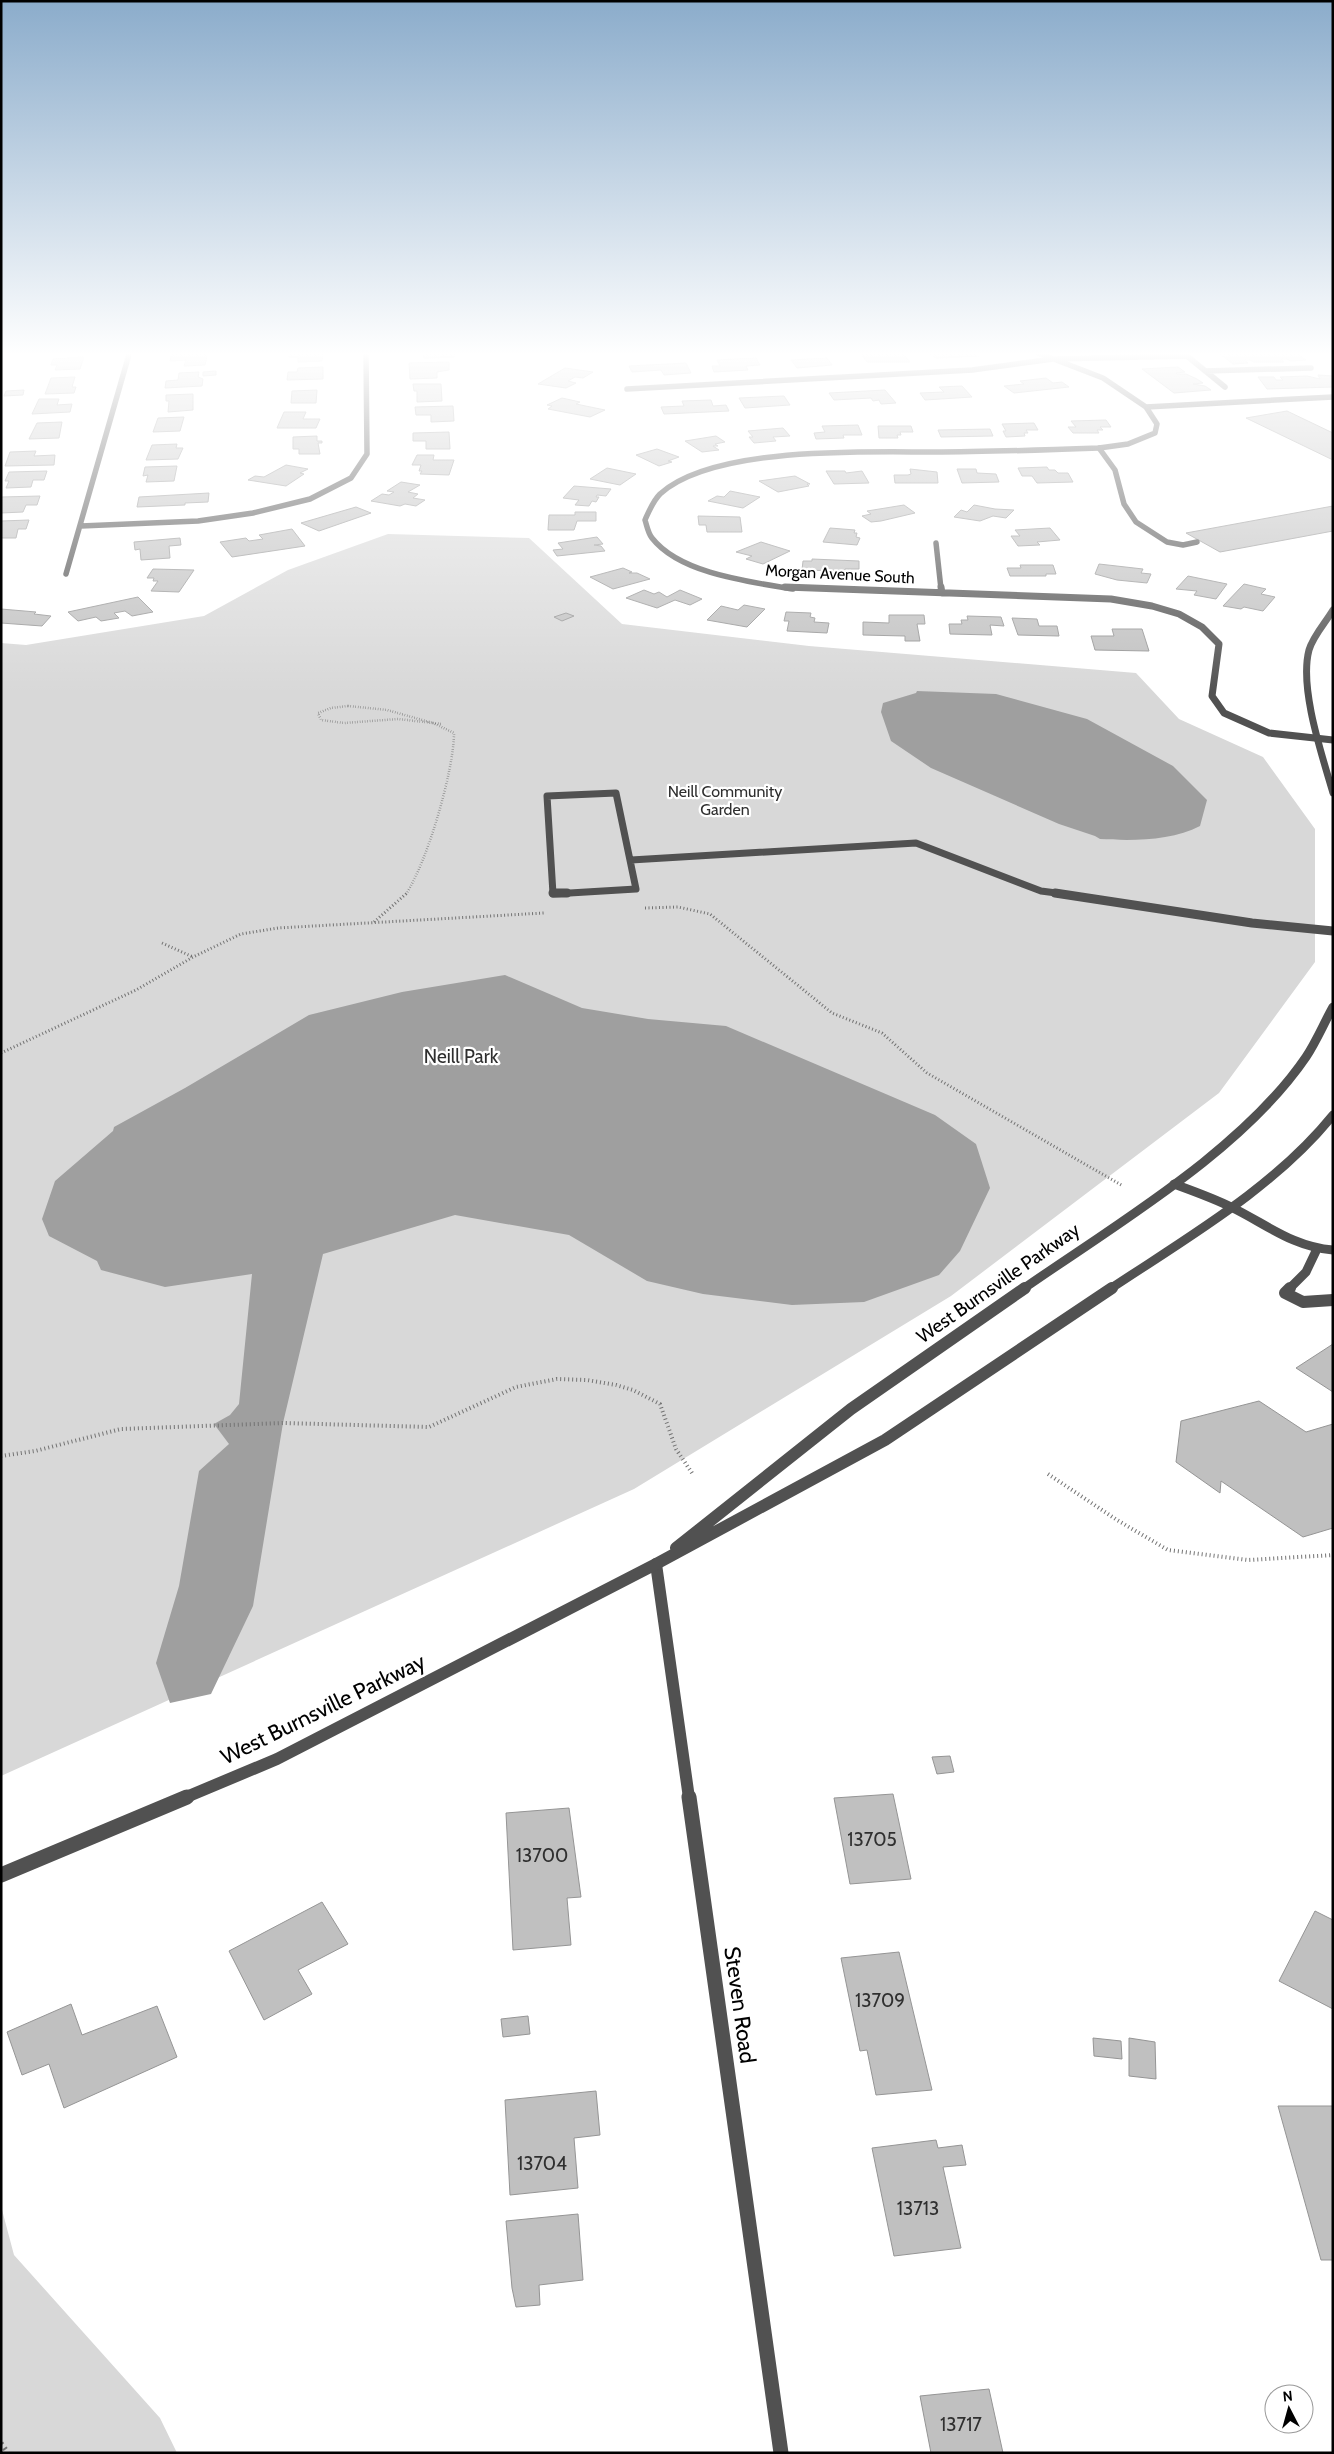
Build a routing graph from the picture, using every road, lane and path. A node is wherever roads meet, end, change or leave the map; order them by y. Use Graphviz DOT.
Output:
graph roads {
  1 [pos="98,466"];
  2 [pos="359,466"];
  3 [pos="733,466"];
  4 [pos="1112,466"];
  5 [pos="81,526"];
  6 [pos="936,542"];
  7 [pos="1197,542"];
  8 [pos="66,574"];
  9 [pos="942,594"];
  10 [pos="1333,610"];
  11 [pos="442,724"];
  12 [pos="1317,739"];
  13 [pos="1333,740"];
  14 [pos="1333,793"];
  15 [pos="631,860"];
  16 [pos="638,908"];
  17 [pos="550,913"];
  18 [pos="374,923"];
  19 [pos="1333,931"];
  20 [pos="162,943"];
  21 [pos="193,957"];
  22 [pos="1333,1007"];
  23 [pos="1,1053"];
  24 [pos="1333,1115"];
  25 [pos="1174,1184"];
  26 [pos="1123,1186"];
  27 [pos="1232,1208"];
  28 [pos="1333,1250"];
  29 [pos="1316,1251"];
  30 [pos="1333,1300"];
  31 [pos="1,1456"];
  32 [pos="692,1472"];
  33 [pos="1048,1474"];
  34 [pos="1333,1555"];
  35 [pos="656,1564"];
  36 [pos="1,1875"];
  37 [pos="1,2443"];
  38 [pos="8,2453"];
  39 [pos="781,2453"];
  1 -- 5 [label="street"];
  2 -- 5 [label="street"];
  3 -- 9 [label="street, Morgan Avenue South"];
  4 -- 7 [label="street"];
  5 -- 8 [label="street"];
  6 -- 9 [label="street"];
  9 -- 12 [label="street, Morgan Avenue South"];
  10 -- 12 [label="street"];
  11 -- 11 [label="path"];
  11 -- 18 [label="path"];
  12 -- 13 [label="street, Morgan Avenue South"];
  12 -- 14 [label="street"];
  15 -- 15 [label="street"];
  15 -- 19 [label="street"];
  16 -- 26 [label="path"];
  17 -- 18 [label="path"];
  18 -- 21 [label="path"];
  20 -- 21 [label="path"];
  21 -- 23 [label="path"];
  22 -- 25 [label="street, West Burnsville Parkway"];
  24 -- 27 [label="street, West Burnsville Parkway"];
  25 -- 27 [label="street"];
  25 -- 35 [label="street, West Burnsville Parkway"];
  27 -- 29 [label="street"];
  27 -- 35 [label="street, West Burnsville Parkway"];
  28 -- 29 [label="street"];
  29 -- 30 [label="street"];
  31 -- 32 [label="path"];
  33 -- 34 [label="path"];
  35 -- 36 [label="street, West Burnsville Parkway"];
  35 -- 39 [label="street, Steven Road"];
  37 -- 38 [label="path"];
}
